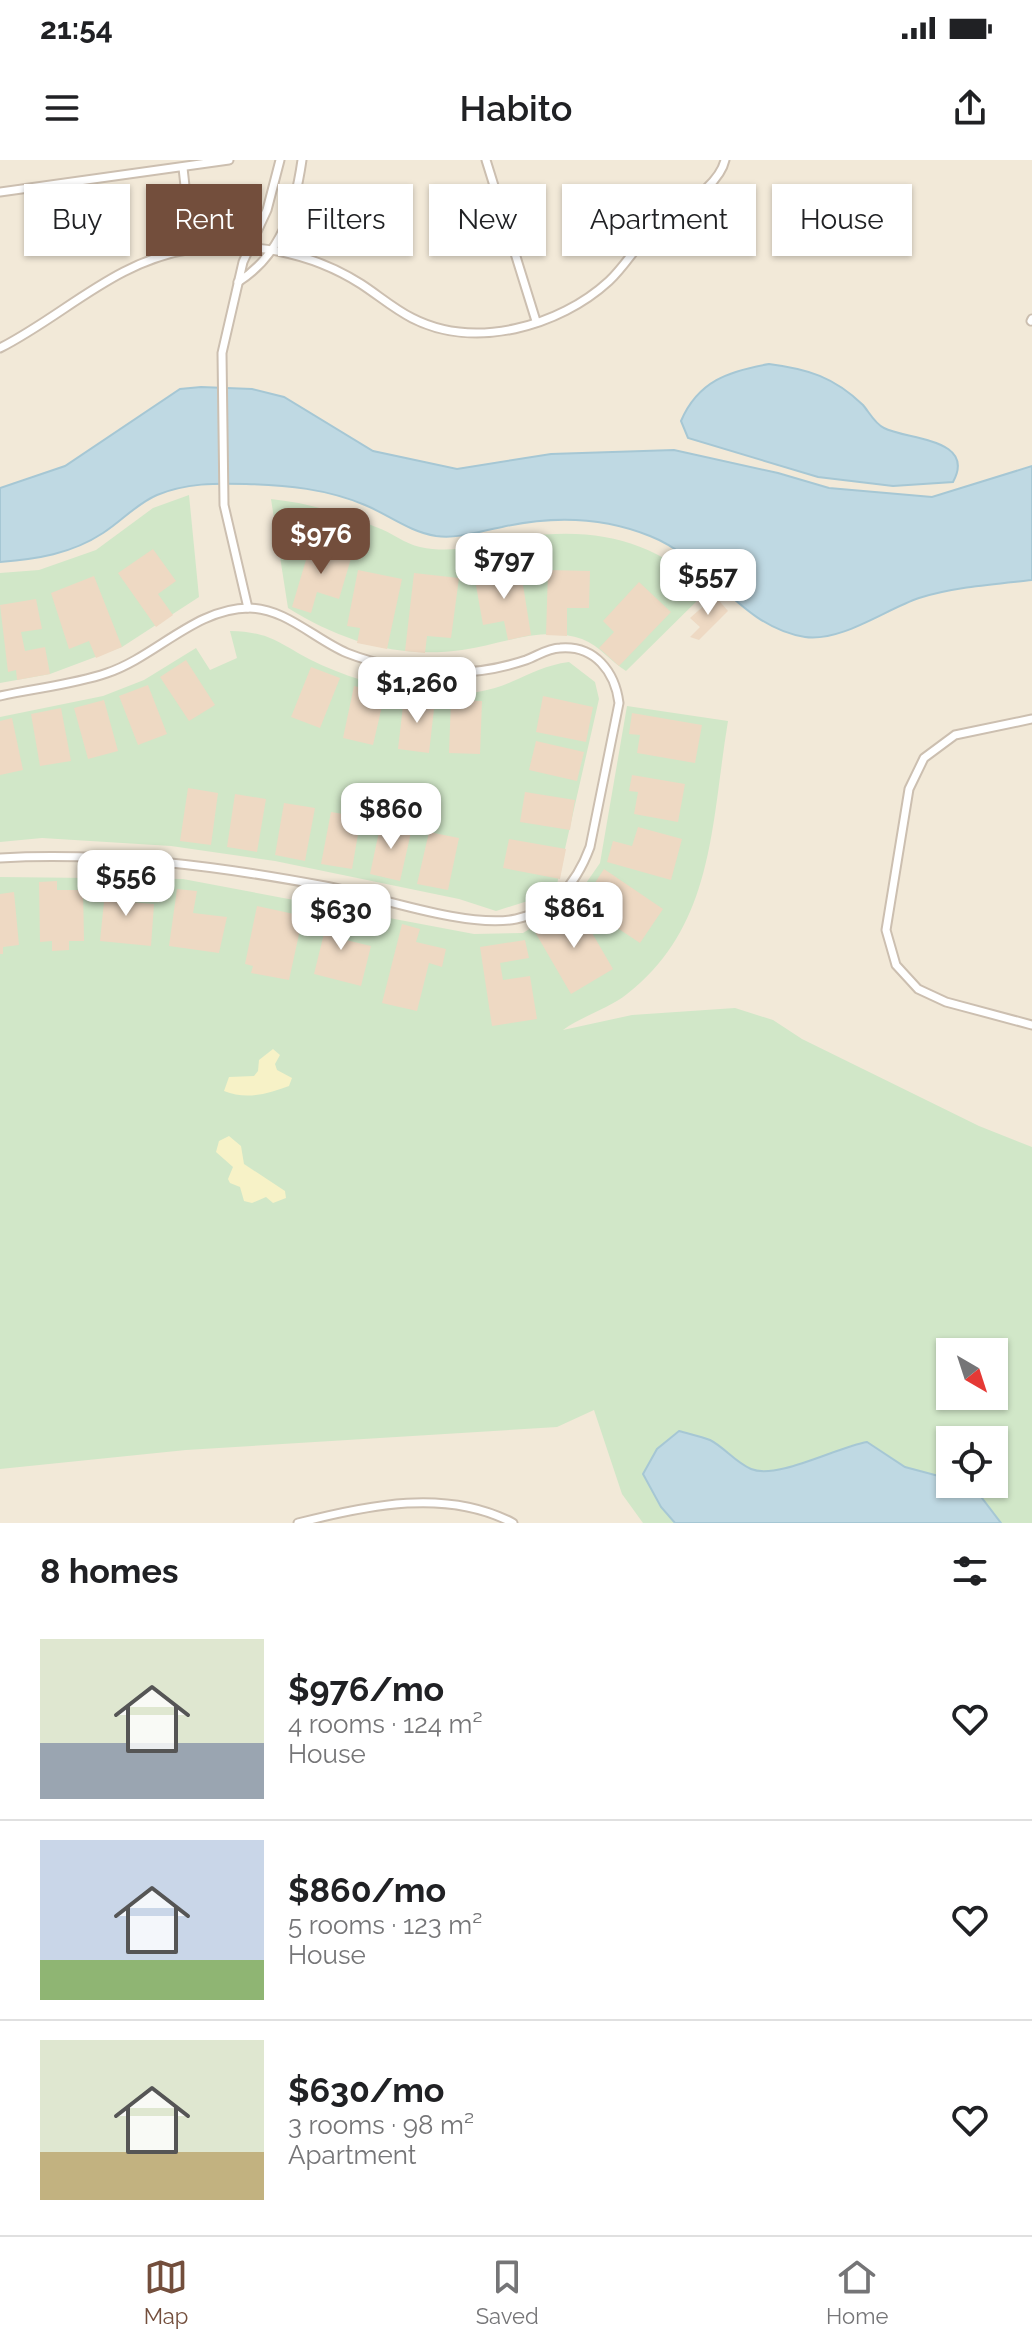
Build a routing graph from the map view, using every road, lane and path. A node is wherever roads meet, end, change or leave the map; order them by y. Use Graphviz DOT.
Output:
graph roads {
  1 [pos="229,160"];
  2 [pos="280,160"];
  3 [pos="302,160"];
  4 [pos="486,160"];
  5 [pos="725,160"];
  6 [pos="183,168"];
  7 [pos="185,184"];
  8 [pos="0,192"];
  9 [pos="262,220"];
  10 [pos="262,248"];
  11 [pos="275,249"];
  12 [pos="170,256"];
  13 [pos="246,256"];
  14 [pos="238,282"];
  15 [pos="536,321"];
  16 [pos="0,348"];
  17 [pos="248,608"];
  18 [pos="0,696"];
  19 [pos="1032,719"];
  20 [pos="0,858"];
  21 [pos="1032,1025"];
  22 [pos="298,1523"];
  23 [pos="513,1523"];
  1 -- 6 [label="lane"];
  2 -- 9 [label="lane"];
  3 -- 11 [label="lane"];
  4 -- 15 [label="lane"];
  5 -- 15 [label="lane"];
  6 -- 7 [label="lane"];
  6 -- 8 [label="lane"];
  10 -- 11 [label="lane"];
  11 -- 14 [label="lane"];
  11 -- 15 [label="lane"];
  12 -- 16 [label="lane"];
  13 -- 14 [label="lane"];
  14 -- 17 [label="lane"];
  17 -- 18 [label="lane"];
  17 -- 20 [label="lane"];
  19 -- 21 [label="lane"];
  22 -- 23 [label="lane"];
}
